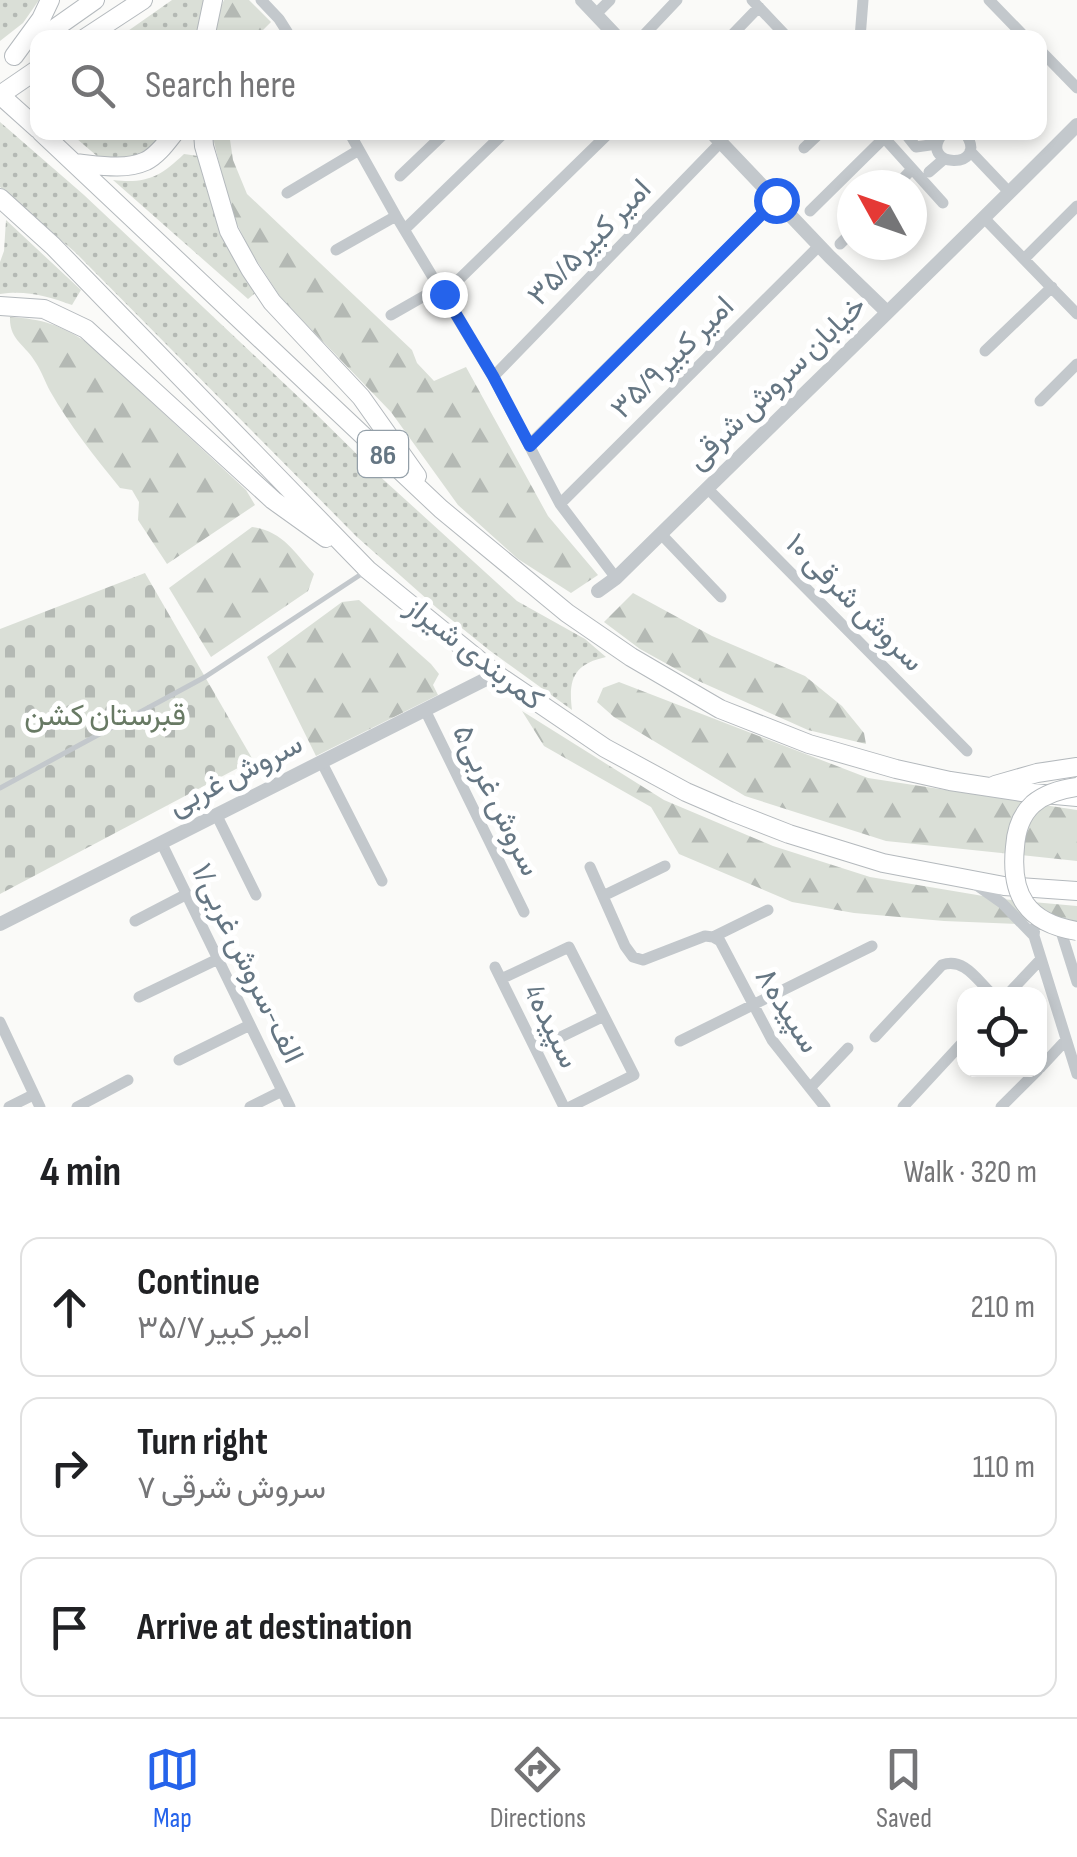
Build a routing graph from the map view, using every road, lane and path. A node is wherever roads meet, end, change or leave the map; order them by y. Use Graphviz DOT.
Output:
graph roads {
  1 [pos="50,0"];
  2 [pos="96,0"];
  3 [pos="142,0"];
  4 [pos="213,0"];
  5 [pos="260,0"];
  6 [pos="582,0"];
  7 [pos="610,0"];
  8 [pos="676,0"];
  9 [pos="864,0"];
  10 [pos="991,1"];
  11 [pos="755,4"];
  12 [pos="596,14"];
  13 [pos="32,30"];
  14 [pos="53,30"];
  15 [pos="97,30"];
  16 [pos="207,30"];
  17 [pos="286,30"];
  18 [pos="607,30"];
  19 [pos="648,30"];
  20 [pos="735,30"];
  21 [pos="779,30"];
  22 [pos="861,30"];
  23 [pos="1018,30"];
  24 [pos="30,33"];
  25 [pos="30,46"];
  26 [pos="1047,57"];
  27 [pos="7,61"];
  28 [pos="30,75"];
  29 [pos="1077,88"];
  30 [pos="0,95"];
  31 [pos="30,122"];
  32 [pos="1077,126"];
  33 [pos="49,140"];
  34 [pos="168,140"];
  35 [pos="204,140"];
  36 [pos="354,140"];
  37 [pos="438,140"];
  38 [pos="491,140"];
  39 [pos="602,140"];
  40 [pos="713,140"];
  41 [pos="719,140"];
  42 [pos="812,140"];
  43 [pos="878,140"];
  44 [pos="886,140"];
  45 [pos="910,140"];
  46 [pos="935,140"];
  47 [pos="941,140"];
  48 [pos="970,140"];
  49 [pos="804,148"];
  50 [pos="360,150"];
  51 [pos="970,151"];
  52 [pos="944,158"];
  53 [pos="74,163"];
  54 [pos="912,169"];
  55 [pos="852,170"];
  56 [pos="929,172"];
  57 [pos="400,176"];
  58 [pos="837,186"];
  59 [pos="1009,192"];
  60 [pos="288,193"];
  61 [pos="0,198"];
  62 [pos="776,200"];
  63 [pos="943,202"];
  64 [pos="1077,206"];
  65 [pos="810,211"];
  66 [pos="396,216"];
  67 [pos="985,218"];
  68 [pos="405,229"];
  69 [pos="820,246"];
  70 [pos="336,250"];
  71 [pos="1024,259"];
  72 [pos="1052,288"];
  73 [pos="442,291"];
  74 [pos="0,306"];
  75 [pos="887,312"];
  76 [pos="1077,314"];
  77 [pos="391,315"];
  78 [pos="985,351"];
  79 [pos="1077,364"];
  80 [pos="493,376"];
  81 [pos="1040,400"];
  82 [pos="530,446"];
  83 [pos="707,488"];
  84 [pos="560,504"];
  85 [pos="440,508"];
  86 [pos="661,534"];
  87 [pos="368,570"];
  88 [pos="616,578"];
  89 [pos="598,591"];
  90 [pos="722,597"];
  91 [pos="496,674"];
  92 [pos="425,710"];
  93 [pos="967,751"];
  94 [pos="321,762"];
  95 [pos="1077,767"];
  96 [pos="1077,787"];
  97 [pos="0,788"];
  98 [pos="985,788"];
  99 [pos="1077,797"];
  100 [pos="216,814"];
  101 [pos="161,842"];
  102 [pos="665,866"];
  103 [pos="590,867"];
  104 [pos="967,880"];
  105 [pos="382,881"];
  106 [pos="1077,891"];
  107 [pos="187,894"];
  108 [pos="256,896"];
  109 [pos="603,896"];
  110 [pos="768,910"];
  111 [pos="524,912"];
  112 [pos="135,921"];
  113 [pos="0,924"];
  114 [pos="1034,936"];
  115 [pos="1073,936"];
  116 [pos="713,937"];
  117 [pos="872,946"];
  118 [pos="218,959"];
  119 [pos="1041,959"];
  120 [pos="1077,982"];
  121 [pos="985,987"];
  122 [pos="1015,987"];
  123 [pos="140,997"];
  124 [pos="754,1006"];
  125 [pos="604,1016"];
  126 [pos="0,1022"];
  127 [pos="250,1024"];
  128 [pos="874,1037"];
  129 [pos="1066,1040"];
  130 [pos="680,1041"];
  131 [pos="848,1048"];
  132 [pos="536,1049"];
  133 [pos="957,1049"];
  134 [pos="1047,1059"];
  135 [pos="180,1060"];
  136 [pos="1077,1074"];
  137 [pos="1029,1077"];
  138 [pos="128,1080"];
  139 [pos="810,1088"];
  140 [pos="282,1091"];
  141 [pos="33,1095"];
  142 [pos="906,1105"];
  143 [pos="290,1106"];
  144 [pos="9,1107"];
  145 [pos="40,1107"];
  146 [pos="77,1107"];
  147 [pos="250,1107"];
  148 [pos="567,1107"];
  149 [pos="824,1107"];
  150 [pos="1001,1107"];
  1 -- 13 [label="main road"];
  2 -- 14 [label="main road"];
  3 -- 15 [label="main road"];
  4 -- 16 [label="main road"];
  5 -- 17 [label="street"];
  6 -- 12 [label="street"];
  7 -- 12 [label="street"];
  8 -- 19 [label="street"];
  9 -- 22 [label="street"];
  10 -- 23 [label="street"];
  11 -- 20 [label="street"];
  11 -- 21 [label="street"];
  12 -- 18 [label="street"];
  24 -- 27 [label="main road"];
  25 -- 27 [label="main road"];
  26 -- 29 [label="street"];
  28 -- 30 [label="main road"];
  30 -- 31 [label="main road, 86"];
  32 -- 59 [label="street, خیابان سروش شرقی"];
  33 -- 53 [label="main road, 86"];
  34 -- 53 [label="main road"];
  35 -- 85 [label="main road"];
  36 -- 50 [label="street"];
  37 -- 57 [label="street"];
  38 -- 68 [label="street"];
  39 -- 73 [label="street"];
  40 -- 80 [label="street, امیر کبیر۳۵/۵"];
  41 -- 62 [label="street"];
  42 -- 49 [label="street"];
  43 -- 55 [label="street"];
  44 -- 54 [label="street"];
  45 -- 46 [label="street"];
  47 -- 52 [label="street"];
  48 -- 51 [label="street"];
  50 -- 60 [label="street"];
  50 -- 66 [label="street"];
  51 -- 52 [label="street"];
  51 -- 59 [label="street"];
  52 -- 56 [label="street"];
  53 -- 85 [label="main road, 86"];
  54 -- 63 [label="street"];
  58 -- 65 [label="street"];
  59 -- 67 [label="street, خیابان سروش شرقی"];
  61 -- 87 [label="main road, کمربندی شیراز"];
  62 -- 69 [label="street"];
  62 -- 82 [label="street"];
  64 -- 71 [label="street"];
  66 -- 68 [label="street"];
  66 -- 70 [label="street"];
  67 -- 71 [label="street"];
  67 -- 75 [label="street, خیابان سروش شرقی"];
  68 -- 73 [label="street"];
  69 -- 75 [label="street"];
  69 -- 84 [label="street, امیر کبیر۳۵/۹"];
  71 -- 72 [label="street"];
  72 -- 76 [label="street"];
  72 -- 78 [label="street"];
  73 -- 77 [label="street"];
  73 -- 80 [label="street"];
  74 -- 87 [label="main road"];
  75 -- 83 [label="street, خیابان سروش شرقی"];
  79 -- 81 [label="street"];
  80 -- 82 [label="street"];
  82 -- 84 [label="street"];
  83 -- 86 [label="street, خیابان سروش شرقی"];
  83 -- 93 [label="street, سروش شرقی ۱۰"];
  84 -- 88 [label="street"];
  85 -- 98 [label="main road, 86"];
  86 -- 88 [label="street, خیابان سروش شرقی"];
  86 -- 90 [label="street"];
  87 -- 91 [label="main road, کمربندی شیراز"];
  87 -- 97 [label="lane"];
  88 -- 89 [label="street, خیابان سروش شرقی"];
  91 -- 92 [label="street, سروش غربی"];
  91 -- 104 [label="main road, کمربندی شیراز"];
  92 -- 94 [label="street, سروش غربی"];
  92 -- 111 [label="street, سروش غربی۵"];
  94 -- 100 [label="street, سروش غربی"];
  94 -- 105 [label="street"];
  95 -- 98 [label="main road"];
  96 -- 115 [label="main road, bridge"];
  98 -- 99 [label="main road, 86"];
  100 -- 101 [label="street, سروش غربی"];
  100 -- 108 [label="street"];
  101 -- 107 [label="street, ۱/الف-سروش غربی"];
  101 -- 113 [label="street, سروش غربی"];
  102 -- 109 [label="street"];
  103 -- 109 [label="street"];
  104 -- 106 [label="main road, کمربندی شیراز"];
  104 -- 114 [label="street"];
  107 -- 112 [label="street"];
  107 -- 118 [label="street, ۱/الف-سروش غربی"];
  109 -- 116 [label="street"];
  110 -- 116 [label="street"];
  114 -- 115 [label="street"];
  114 -- 119 [label="street"];
  115 -- 120 [label="street"];
  116 -- 124 [label="street, سپیده۸"];
  117 -- 124 [label="street"];
  118 -- 123 [label="street"];
  118 -- 127 [label="street, ۱/الف-سروش غربی"];
  119 -- 122 [label="street"];
  119 -- 129 [label="street"];
  121 -- 128 [label="street"];
  124 -- 130 [label="street"];
  124 -- 139 [label="street, سپیده۸"];
  125 -- 132 [label="street"];
  125 -- 132 [label="street, 4سپیده"];
  125 -- 148 [label="street"];
  126 -- 141 [label="street"];
  127 -- 135 [label="street"];
  127 -- 140 [label="street, ۱/الف-سروش غربی"];
  129 -- 134 [label="street"];
  129 -- 136 [label="street"];
  131 -- 139 [label="street"];
  132 -- 148 [label="street, 4سپیده"];
  133 -- 142 [label="street"];
  137 -- 150 [label="street"];
  138 -- 146 [label="street"];
  139 -- 149 [label="street, سپیده۸"];
  140 -- 143 [label="street, ۱/الف-سروش غربی"];
  140 -- 147 [label="street"];
  141 -- 144 [label="street"];
  141 -- 145 [label="street"];
}
